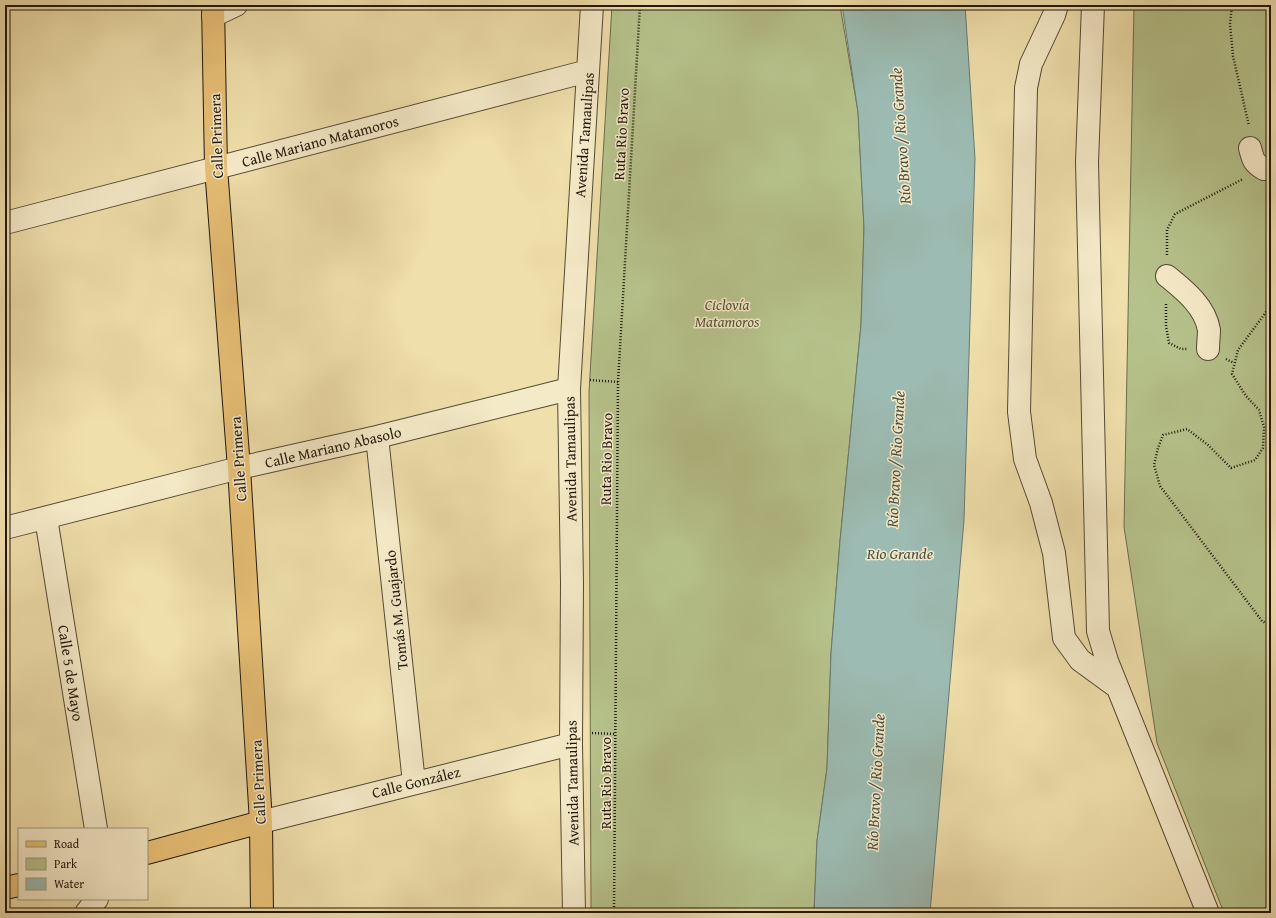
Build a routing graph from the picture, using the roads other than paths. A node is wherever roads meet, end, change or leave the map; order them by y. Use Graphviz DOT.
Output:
graph roads {
  1 [pos="236,5"];
  2 [pos="592,5"];
  3 [pos="1057,5"];
  4 [pos="1093,5"];
  5 [pos="213,10"];
  6 [pos="588,71"];
  7 [pos="1250,148"];
  8 [pos="216,168"];
  9 [pos="1264,168"];
  10 [pos="5,223"];
  11 [pos="1167,276"];
  12 [pos="1208,349"];
  13 [pos="569,384"];
  14 [pos="377,437"];
  15 [pos="239,468"];
  16 [pos="46,518"];
  17 [pos="5,528"];
  18 [pos="1117,687"];
  19 [pos="571,744"];
  20 [pos="414,783"];
  21 [pos="261,822"];
  22 [pos="96,828"];
  23 [pos="148,852"];
  24 [pos="18,885"];
  25 [pos="5,888"];
  26 [pos="96,900"];
  27 [pos="86,913"];
  28 [pos="262,913"];
  29 [pos="574,913"];
  30 [pos="1208,913"];
  1 -- 5 [label="street"];
  2 -- 6 [label="street, Avenida Tamaulipas"];
  3 -- 18 [label="street"];
  4 -- 18 [label="street"];
  5 -- 8 [label="main road, Calle Primera"];
  6 -- 8 [label="street, Calle Mariano Matamoros"];
  6 -- 13 [label="street, Avenida Tamaulipas"];
  7 -- 9 [label="street"];
  8 -- 10 [label="street, Calle Mariano Matamoros"];
  8 -- 15 [label="main road, Calle Primera"];
  11 -- 12 [label="street"];
  13 -- 14 [label="street, Calle Mariano Abasolo"];
  13 -- 19 [label="street, Avenida Tamaulipas"];
  14 -- 15 [label="street, Calle Mariano Abasolo"];
  14 -- 20 [label="street, Tomás M. Guajardo"];
  15 -- 16 [label="street, Calle Mariano Abasolo"];
  15 -- 21 [label="main road, Calle Primera"];
  16 -- 17 [label="street, Calle Mariano Abasolo"];
  16 -- 22 [label="street, Calle 5 de Mayo"];
  18 -- 30 [label="street"];
  19 -- 20 [label="street, Calle González"];
  19 -- 29 [label="street, Avenida Tamaulipas"];
  20 -- 21 [label="street, Calle González"];
  21 -- 23 [label="main road"];
  21 -- 28 [label="main road, Calle Primera"];
  24 -- 25 [label="main road"];
  26 -- 27 [label="street"];
}
